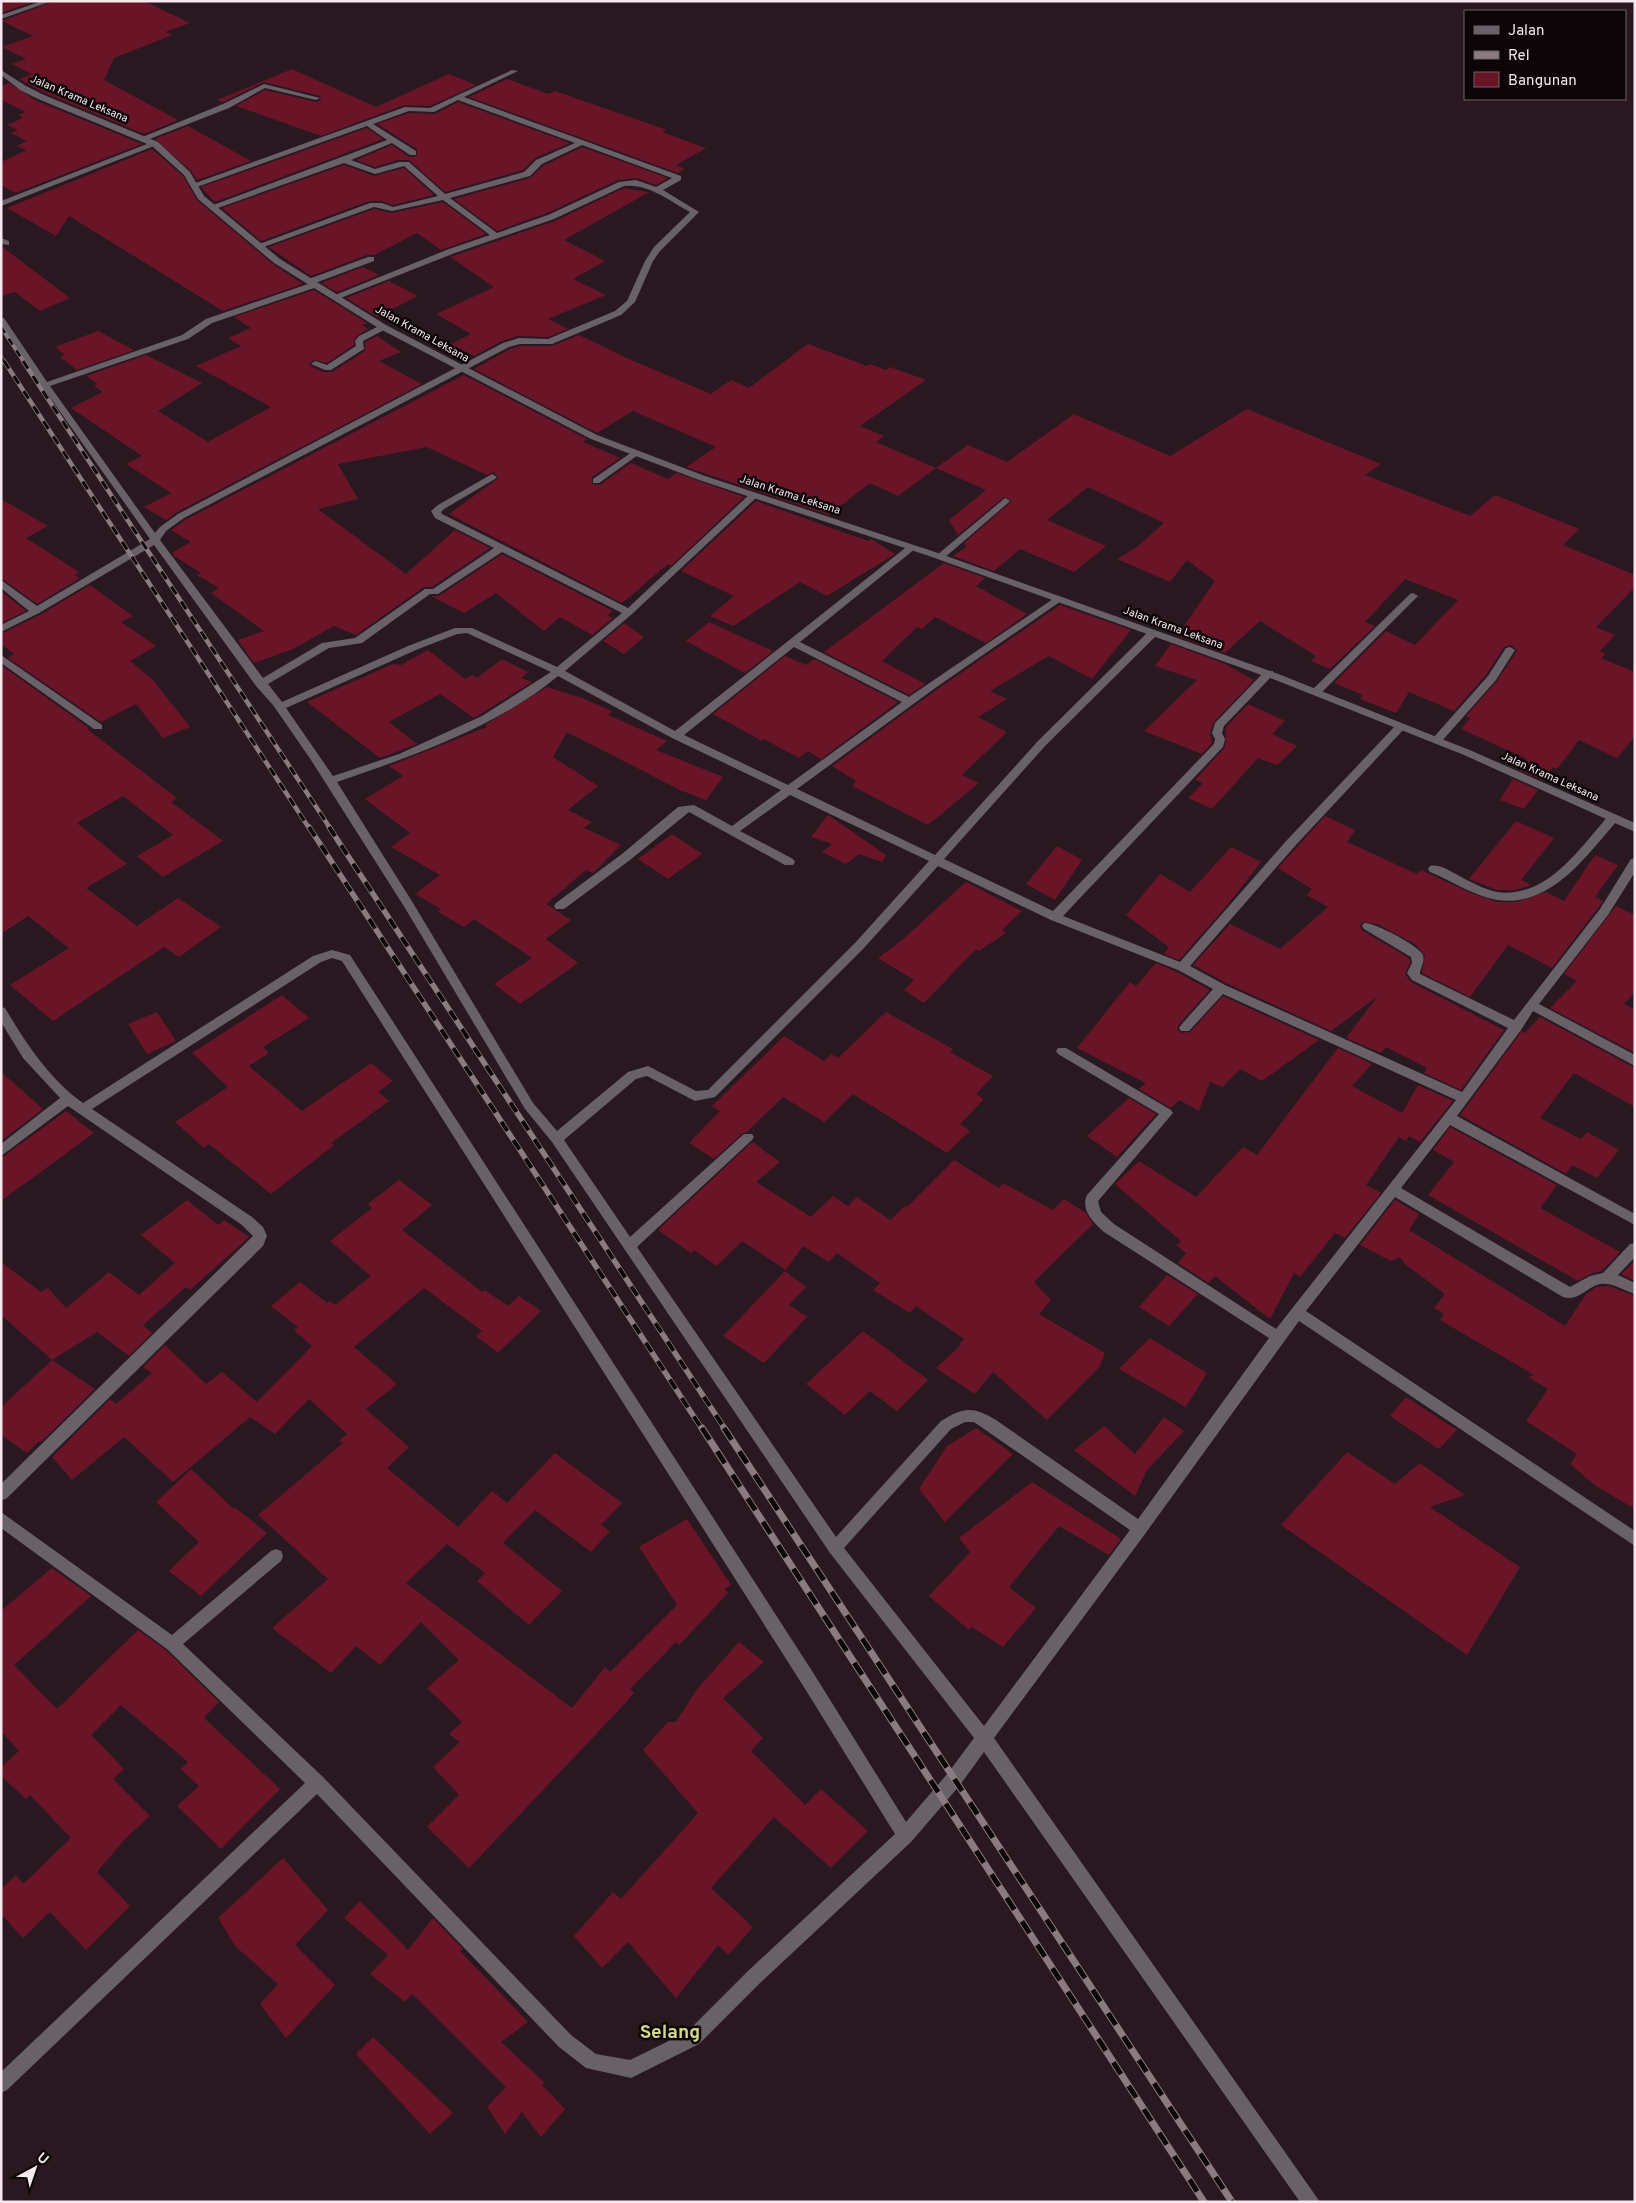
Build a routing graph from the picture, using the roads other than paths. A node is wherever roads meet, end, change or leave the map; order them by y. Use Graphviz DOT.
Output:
graph roads {
  1 [pos="49,1"];
  2 [pos="1,17"];
  3 [pos="514,71"];
  4 [pos="1,72"];
  5 [pos="316,98"];
  6 [pos="457,98"];
  7 [pos="367,123"];
  8 [pos="144,138"];
  9 [pos="393,140"];
  10 [pos="581,143"];
  11 [pos="155,144"];
  12 [pos="413,153"];
  13 [pos="344,160"];
  14 [pos="194,185"];
  15 [pos="657,190"];
  16 [pos="444,197"];
  17 [pos="1,204"];
  18 [pos="212,207"];
  19 [pos="496,237"];
  20 [pos="258,246"];
  21 [pos="371,259"];
  22 [pos="312,283"];
  23 [pos="338,297"];
  24 [pos="1,320"];
  25 [pos="383,327"];
  26 [pos="315,364"];
  27 [pos="462,370"];
  28 [pos="46,385"];
  29 [pos="635,453"];
  30 [pos="492,477"];
  31 [pos="596,482"];
  32 [pos="754,495"];
  33 [pos="1005,501"];
  34 [pos="155,540"];
  35 [pos="912,547"];
  36 [pos="501,548"];
  37 [pos="940,557"];
  38 [pos="1,584"];
  39 [pos="1414,596"];
  40 [pos="1059,599"];
  41 [pos="36,611"];
  42 [pos="629,612"];
  43 [pos="1,629"];
  44 [pos="1153,633"];
  45 [pos="794,643"];
  46 [pos="1510,650"];
  47 [pos="1,658"];
  48 [pos="557,671"];
  49 [pos="1269,674"];
  50 [pos="260,684"];
  51 [pos="1316,692"];
  52 [pos="908,701"];
  53 [pos="280,707"];
  54 [pos="1401,726"];
  55 [pos="98,727"];
  56 [pos="676,736"];
  57 [pos="1438,740"];
  58 [pos="330,781"];
  59 [pos="789,790"];
  60 [pos="1613,818"];
  61 [pos="1635,828"];
  62 [pos="731,832"];
  63 [pos="936,861"];
  64 [pos="790,862"];
  65 [pos="1635,862"];
  66 [pos="1434,869"];
  67 [pos="560,906"];
  68 [pos="1055,917"];
  69 [pos="1368,926"];
  70 [pos="1182,967"];
  71 [pos="1221,988"];
  72 [pos="1531,1005"];
  73 [pos="1,1012"];
  74 [pos="1517,1027"];
  75 [pos="1185,1028"];
  76 [pos="1062,1051"];
  77 [pos="1635,1061"];
  78 [pos="1464,1098"];
  79 [pos="68,1099"];
  80 [pos="83,1109"];
  81 [pos="1449,1118"];
  82 [pos="748,1137"];
  83 [pos="556,1138"];
  84 [pos="1,1152"];
  85 [pos="1392,1190"];
  86 [pos="1635,1220"];
  87 [pos="628,1247"];
  88 [pos="1635,1248"];
  89 [pos="1607,1278"];
  90 [pos="1635,1288"];
  91 [pos="1298,1313"];
  92 [pos="1278,1337"];
  93 [pos="1,1494"];
  94 [pos="1,1519"];
  95 [pos="1140,1529"];
  96 [pos="1635,1539"];
  97 [pos="835,1548"];
  98 [pos="276,1556"];
  99 [pos="172,1644"];
  100 [pos="984,1738"];
  101 [pos="317,1783"];
  102 [pos="905,1836"];
  103 [pos="1,2084"];
  104 [pos="1311,2202"];
  1 -- 2 [label="street"];
  3 -- 6 [label="street"];
  4 -- 8 [label="street, Jalan Krama Leksana"];
  5 -- 8 [label="street"];
  6 -- 7 [label="street"];
  6 -- 10 [label="street"];
  7 -- 9 [label="street"];
  7 -- 14 [label="street"];
  8 -- 11 [label="street, Jalan Krama Leksana"];
  9 -- 12 [label="street"];
  9 -- 13 [label="street"];
  10 -- 15 [label="street"];
  10 -- 16 [label="street"];
  11 -- 14 [label="street, Jalan Krama Leksana"];
  11 -- 17 [label="street"];
  13 -- 16 [label="street"];
  13 -- 18 [label="street"];
  14 -- 18 [label="street, Jalan Krama Leksana"];
  15 -- 19 [label="street"];
  15 -- 27 [label="street"];
  16 -- 19 [label="street"];
  16 -- 20 [label="street"];
  18 -- 20 [label="street, Jalan Krama Leksana"];
  19 -- 23 [label="street"];
  20 -- 22 [label="street, Jalan Krama Leksana"];
  21 -- 22 [label="street"];
  22 -- 23 [label="street, Jalan Krama Leksana"];
  22 -- 28 [label="street"];
  23 -- 25 [label="street, Jalan Krama Leksana"];
  24 -- 28 [label="street"];
  25 -- 26 [label="street"];
  25 -- 27 [label="street, Jalan Krama Leksana"];
  27 -- 29 [label="street, Jalan Krama Leksana"];
  27 -- 34 [label="street"];
  28 -- 34 [label="street"];
  29 -- 31 [label="street"];
  29 -- 32 [label="street, Jalan Krama Leksana"];
  30 -- 36 [label="street"];
  32 -- 35 [label="street, Jalan Krama Leksana"];
  32 -- 42 [label="street"];
  33 -- 37 [label="street"];
  34 -- 41 [label="street"];
  34 -- 50 [label="street"];
  35 -- 37 [label="street, Jalan Krama Leksana"];
  35 -- 45 [label="street"];
  36 -- 42 [label="street"];
  36 -- 50 [label="street"];
  37 -- 40 [label="street, Jalan Krama Leksana"];
  38 -- 41 [label="street"];
  39 -- 51 [label="street"];
  40 -- 44 [label="street, Jalan Krama Leksana"];
  40 -- 52 [label="street"];
  41 -- 43 [label="street"];
  42 -- 48 [label="street"];
  44 -- 49 [label="street, Jalan Krama Leksana"];
  44 -- 63 [label="street"];
  45 -- 52 [label="street"];
  45 -- 56 [label="street"];
  46 -- 57 [label="street"];
  47 -- 55 [label="street"];
  48 -- 53 [label="street"];
  48 -- 56 [label="street"];
  48 -- 58 [label="street"];
  49 -- 51 [label="street, Jalan Krama Leksana"];
  49 -- 68 [label="street"];
  50 -- 53 [label="street"];
  51 -- 54 [label="street, Jalan Krama Leksana"];
  52 -- 59 [label="street"];
  53 -- 58 [label="street"];
  54 -- 57 [label="street, Jalan Krama Leksana"];
  54 -- 70 [label="street"];
  56 -- 59 [label="street"];
  57 -- 60 [label="street, Jalan Krama Leksana"];
  58 -- 83 [label="street"];
  59 -- 62 [label="street"];
  59 -- 63 [label="street"];
  60 -- 61 [label="street, Jalan Krama Leksana"];
  60 -- 66 [label="street"];
  62 -- 64 [label="street"];
  62 -- 67 [label="street"];
  63 -- 68 [label="street"];
  63 -- 83 [label="street"];
  65 -- 72 [label="street"];
  68 -- 70 [label="street"];
  69 -- 74 [label="street"];
  70 -- 71 [label="street"];
  71 -- 75 [label="street"];
  71 -- 78 [label="street"];
  72 -- 74 [label="street"];
  72 -- 77 [label="street"];
  73 -- 79 [label="street"];
  74 -- 78 [label="street"];
  76 -- 92 [label="street"];
  78 -- 81 [label="street"];
  79 -- 80 [label="street"];
  79 -- 84 [label="street"];
  80 -- 93 [label="street"];
  80 -- 102 [label="street"];
  81 -- 85 [label="street"];
  81 -- 86 [label="street"];
  82 -- 87 [label="street"];
  83 -- 87 [label="street"];
  85 -- 89 [label="street"];
  85 -- 91 [label="street"];
  87 -- 97 [label="street"];
  88 -- 89 [label="street"];
  89 -- 90 [label="street"];
  91 -- 92 [label="street"];
  91 -- 96 [label="street"];
  92 -- 95 [label="street"];
  94 -- 99 [label="street"];
  95 -- 97 [label="street"];
  95 -- 100 [label="street"];
  97 -- 100 [label="street"];
  98 -- 99 [label="street"];
  99 -- 101 [label="street"];
  100 -- 102 [label="street"];
  100 -- 104 [label="street"];
  101 -- 102 [label="street"];
  101 -- 103 [label="street"];
}
